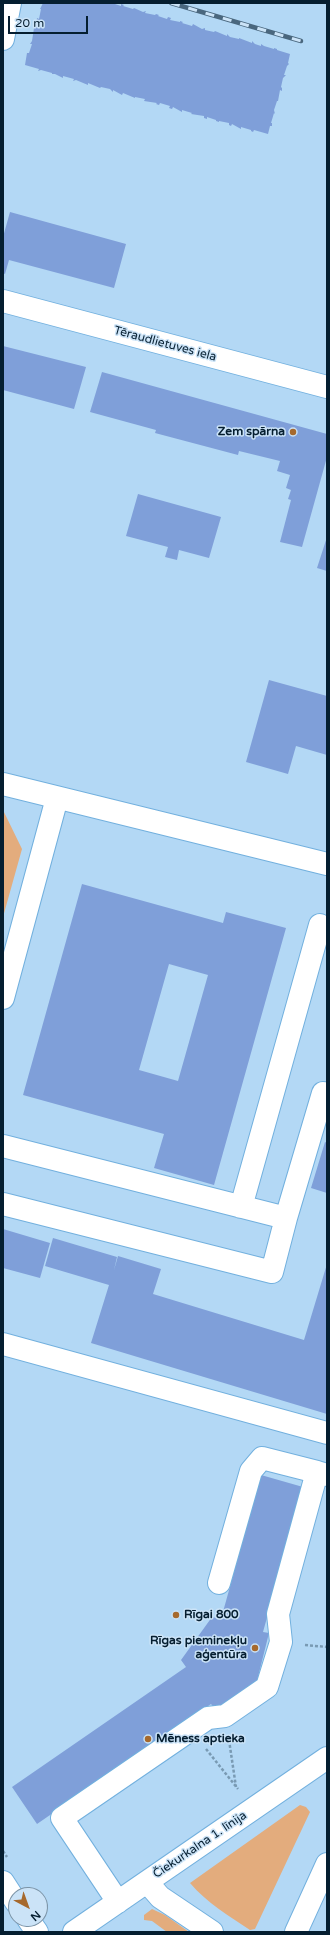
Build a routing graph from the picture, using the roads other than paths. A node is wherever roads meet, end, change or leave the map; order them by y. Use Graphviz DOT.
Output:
graph roads {
  1 [pos="10,3"];
  2 [pos="3,39"];
  3 [pos="3,301"];
  4 [pos="327,387"];
  5 [pos="3,784"];
  6 [pos="57,798"];
  7 [pos="327,864"];
  8 [pos="320,925"];
  9 [pos="3,998"];
  10 [pos="326,1088"];
  11 [pos="3,1146"];
  12 [pos="3,1204"];
  13 [pos="241,1207"];
  14 [pos="286,1218"];
  15 [pos="3,1344"];
  16 [pos="327,1433"];
  17 [pos="322,1474"];
  18 [pos="219,1583"];
  19 [pos="327,1758"];
  20 [pos="327,1864"];
  21 [pos="147,1882"];
  22 [pos="118,1902"];
  23 [pos="74,1932"];
  24 [pos="212,1932"];
  25 [pos="296,1932"];
  1 -- 2 [label="street"];
  3 -- 4 [label="street, Tēraudlietuves iela"];
  5 -- 6 [label="street"];
  6 -- 7 [label="street"];
  6 -- 9 [label="street"];
  8 -- 13 [label="street"];
  10 -- 14 [label="street"];
  11 -- 13 [label="street"];
  12 -- 14 [label="street"];
  13 -- 14 [label="street"];
  15 -- 16 [label="street"];
  17 -- 18 [label="street"];
  17 -- 22 [label="street"];
  19 -- 21 [label="street, Čiekurkalna 1. līnija"];
  20 -- 25 [label="street"];
  21 -- 22 [label="street, Čiekurkalna 1. līnija"];
  21 -- 24 [label="street"];
  22 -- 23 [label="street, Čiekurkalna 1. līnija"];
}
